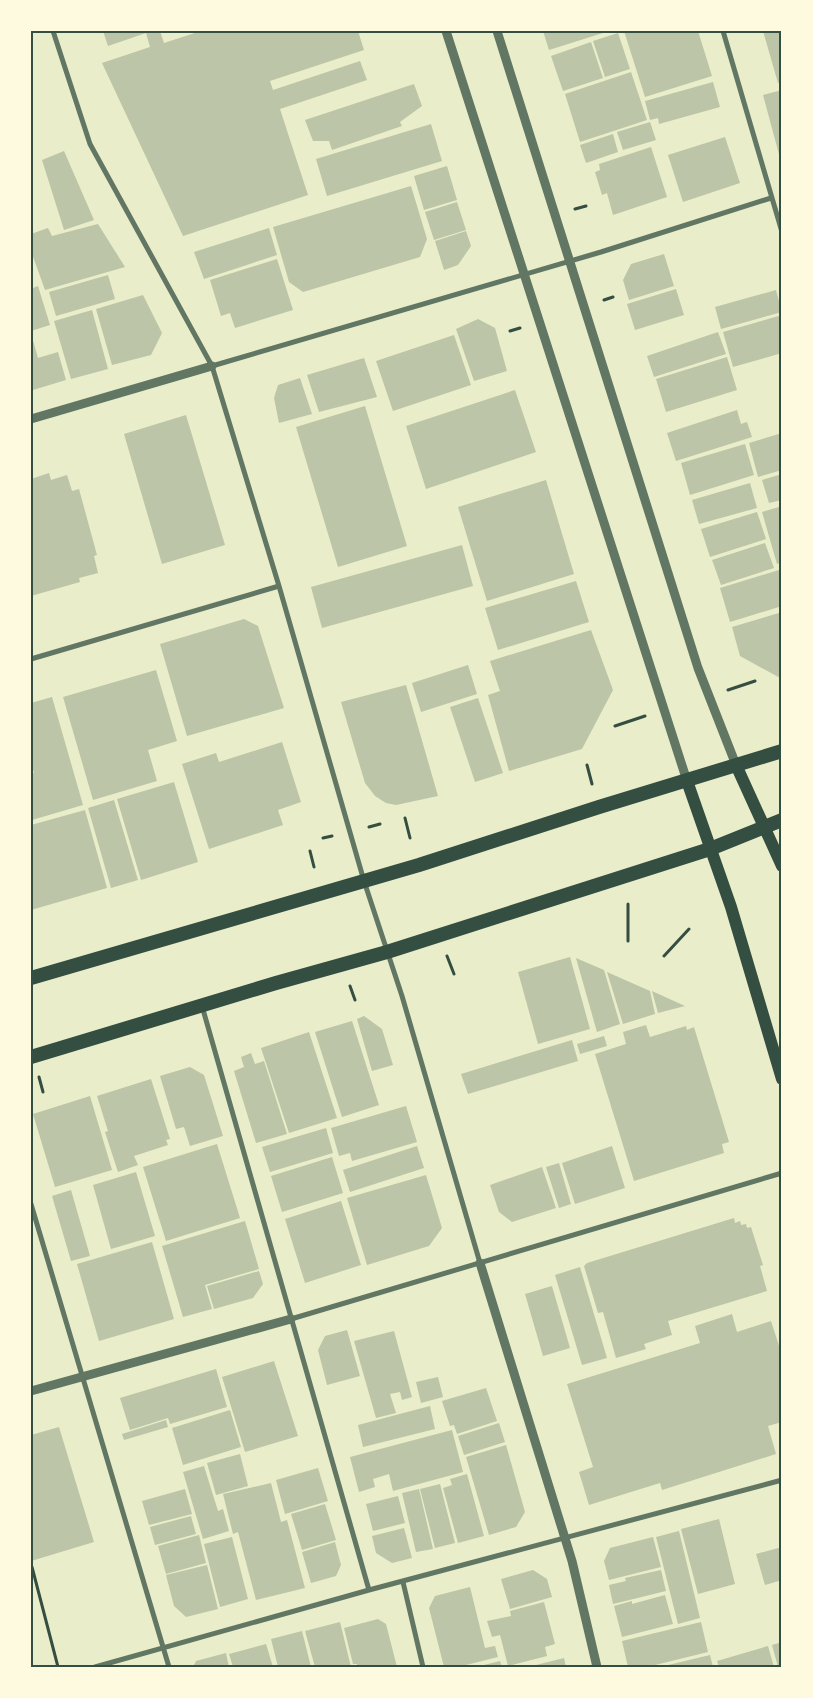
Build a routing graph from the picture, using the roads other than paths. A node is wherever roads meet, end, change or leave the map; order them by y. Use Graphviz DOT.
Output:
graph roads {
  1 [pos="53,31"];
  2 [pos="446,31"];
  3 [pos="497,31"];
  4 [pos="723,31"];
  5 [pos="771,198"];
  6 [pos="782,232"];
  7 [pos="569,261"];
  8 [pos="525,274"];
  9 [pos="212,366"];
  10 [pos="31,419"];
  11 [pos="279,586"];
  12 [pos="31,659"];
  13 [pos="782,751"];
  14 [pos="736,765"];
  15 [pos="686,781"];
  16 [pos="782,820"];
  17 [pos="765,827"];
  18 [pos="710,849"];
  19 [pos="782,866"];
  20 [pos="364,881"];
  21 [pos="387,952"];
  22 [pos="31,978"];
  23 [pos="202,1006"];
  24 [pos="31,1057"];
  25 [pos="782,1079"];
  26 [pos="782,1173"];
  27 [pos="31,1204"];
  28 [pos="480,1263"];
  29 [pos="291,1318"];
  30 [pos="83,1375"];
  31 [pos="31,1390"];
  32 [pos="782,1480"];
  33 [pos="565,1539"];
  34 [pos="403,1582"];
  35 [pos="369,1590"];
  36 [pos="165,1649"];
  37 [pos="95,1667"];
  38 [pos="169,1667"];
  39 [pos="423,1667"];
  40 [pos="597,1667"];
  1 -- 9 [label="street"];
  2 -- 8 [label="street"];
  3 -- 7 [label="street"];
  4 -- 5 [label="street"];
  5 -- 6 [label="street"];
  5 -- 7 [label="street"];
  7 -- 8 [label="street"];
  7 -- 14 [label="street"];
  8 -- 9 [label="street"];
  8 -- 15 [label="street"];
  9 -- 10 [label="street"];
  9 -- 11 [label="street"];
  11 -- 12 [label="street"];
  11 -- 20 [label="street"];
  13 -- 14 [label="highway"];
  14 -- 15 [label="highway"];
  14 -- 17 [label="main road"];
  15 -- 18 [label="main road"];
  15 -- 20 [label="highway"];
  16 -- 17 [label="highway"];
  17 -- 18 [label="highway"];
  17 -- 19 [label="main road"];
  18 -- 21 [label="highway"];
  18 -- 25 [label="main road"];
  20 -- 21 [label="street"];
  20 -- 22 [label="highway"];
  21 -- 23 [label="highway"];
  21 -- 28 [label="street"];
  23 -- 24 [label="highway"];
  23 -- 29 [label="street"];
  26 -- 28 [label="street"];
  27 -- 30 [label="street"];
  28 -- 29 [label="street"];
  28 -- 33 [label="street"];
  29 -- 30 [label="street"];
  29 -- 35 [label="street"];
  30 -- 31 [label="street"];
  30 -- 36 [label="street"];
  32 -- 33 [label="street"];
  33 -- 34 [label="street"];
  33 -- 40 [label="street"];
  34 -- 35 [label="street"];
  34 -- 39 [label="street"];
  35 -- 36 [label="street"];
  36 -- 37 [label="street"];
  36 -- 38 [label="street"];
}
